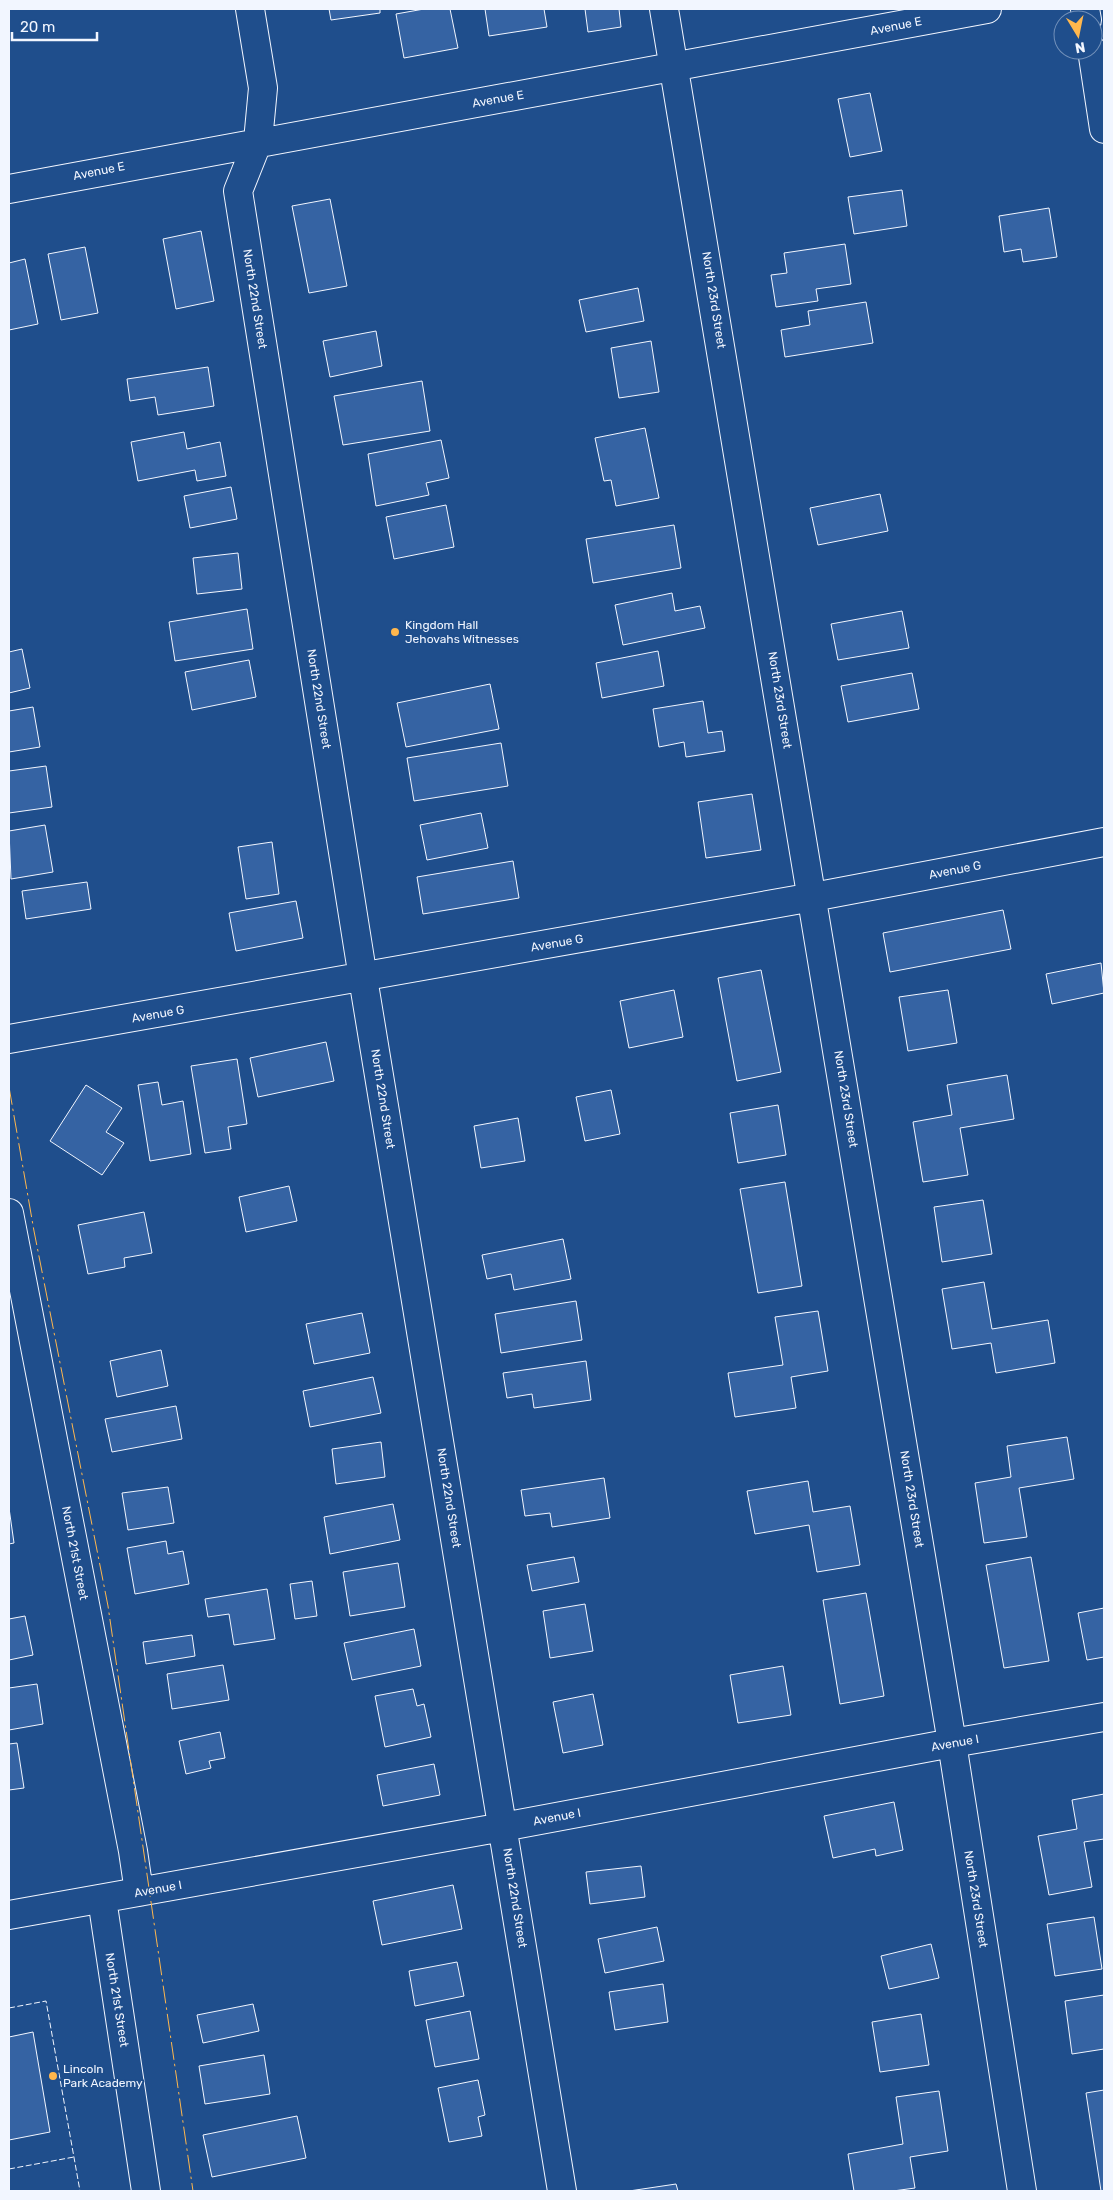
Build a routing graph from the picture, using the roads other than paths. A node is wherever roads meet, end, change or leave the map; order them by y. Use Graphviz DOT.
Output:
graph roads {
  1 [pos="250,9"];
  2 [pos="664,9"];
  3 [pos="987,9"];
  4 [pos="1094,60"];
  5 [pos="675,68"];
  6 [pos="1104,129"];
  7 [pos="258,141"];
  8 [pos="9,189"];
  9 [pos="1104,842"];
  10 [pos="813,897"];
  11 [pos="363,978"];
  12 [pos="9,1039"];
  13 [pos="9,1214"];
  14 [pos="1104,1717"];
  15 [pos="952,1743"];
  16 [pos="504,1827"];
  17 [pos="139,1892"];
  18 [pos="102,1898"];
  19 [pos="9,1915"];
  20 [pos="146,2191"];
  21 [pos="562,2191"];
  22 [pos="1022,2191"];
  1 -- 7 [label="street, North 22nd Street"];
  2 -- 5 [label="street, North 23rd Street"];
  3 -- 5 [label="street, Avenue E"];
  4 -- 6 [label="street"];
  5 -- 7 [label="street, Avenue E"];
  5 -- 10 [label="street, North 23rd Street"];
  7 -- 8 [label="street, Avenue E"];
  7 -- 11 [label="street, North 22nd Street"];
  9 -- 10 [label="street, Avenue G"];
  10 -- 11 [label="street, Avenue G"];
  10 -- 15 [label="street, North 23rd Street"];
  11 -- 12 [label="street, Avenue G"];
  11 -- 16 [label="street, North 22nd Street"];
  13 -- 17 [label="street, North 21st Street"];
  14 -- 15 [label="street, Avenue I"];
  15 -- 16 [label="street, Avenue I"];
  15 -- 22 [label="street, North 23rd Street"];
  16 -- 17 [label="street, Avenue I"];
  16 -- 21 [label="street, North 22nd Street"];
  17 -- 18 [label="street, Avenue I"];
  18 -- 19 [label="street, Avenue I"];
  18 -- 20 [label="street, North 21st Street"];
}
